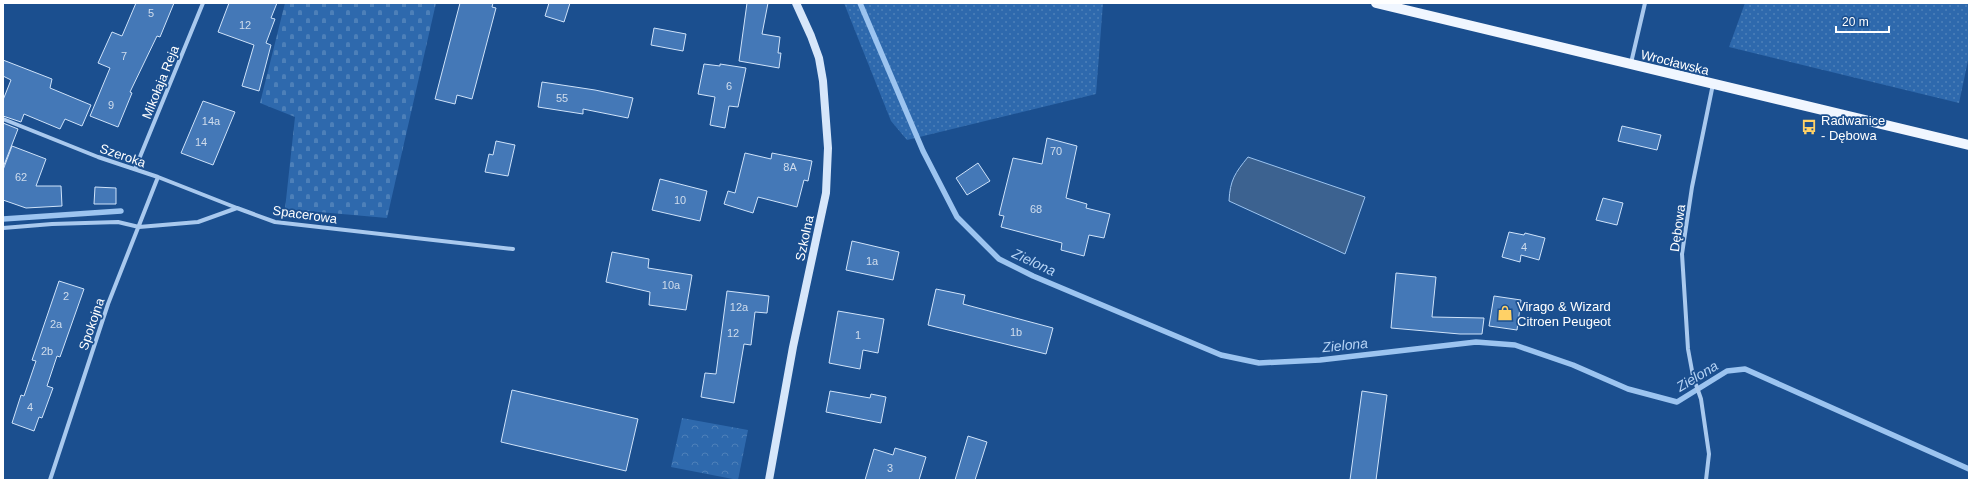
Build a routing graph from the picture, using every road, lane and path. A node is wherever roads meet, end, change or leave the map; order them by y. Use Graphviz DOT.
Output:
graph roads {
  1 [pos="203,3"];
  2 [pos="796,3"];
  3 [pos="1376,3"];
  4 [pos="1645,3"];
  5 [pos="1630,64"];
  6 [pos="1713,84"];
  7 [pos="3,119"];
  8 [pos="1969,145"];
  9 [pos="135,169"];
  10 [pos="158,177"];
  11 [pos="237,208"];
  12 [pos="139,227"];
  13 [pos="3,228"];
  14 [pos="513,249"];
  15 [pos="50,480"];
  16 [pos="769,480"];
  17 [pos="1706,480"];
  1 -- 9 [label="street, Mikołaja Reja"];
  2 -- 16 [label="street, Szkolna"];
  3 -- 5 [label="main road, Wrocławska"];
  4 -- 5 [label="street"];
  5 -- 6 [label="main road, Wrocławska"];
  6 -- 8 [label="main road, Wrocławska"];
  6 -- 17 [label="street, Dębowa"];
  7 -- 9 [label="street, Szeroka"];
  9 -- 10 [label="street, Szeroka"];
  10 -- 11 [label="street, Szeroka"];
  10 -- 12 [label="street, Spokojna"];
  11 -- 12 [label="street"];
  11 -- 14 [label="street, Spacerowa"];
  12 -- 13 [label="street"];
  12 -- 15 [label="street, Spokojna"];
}
